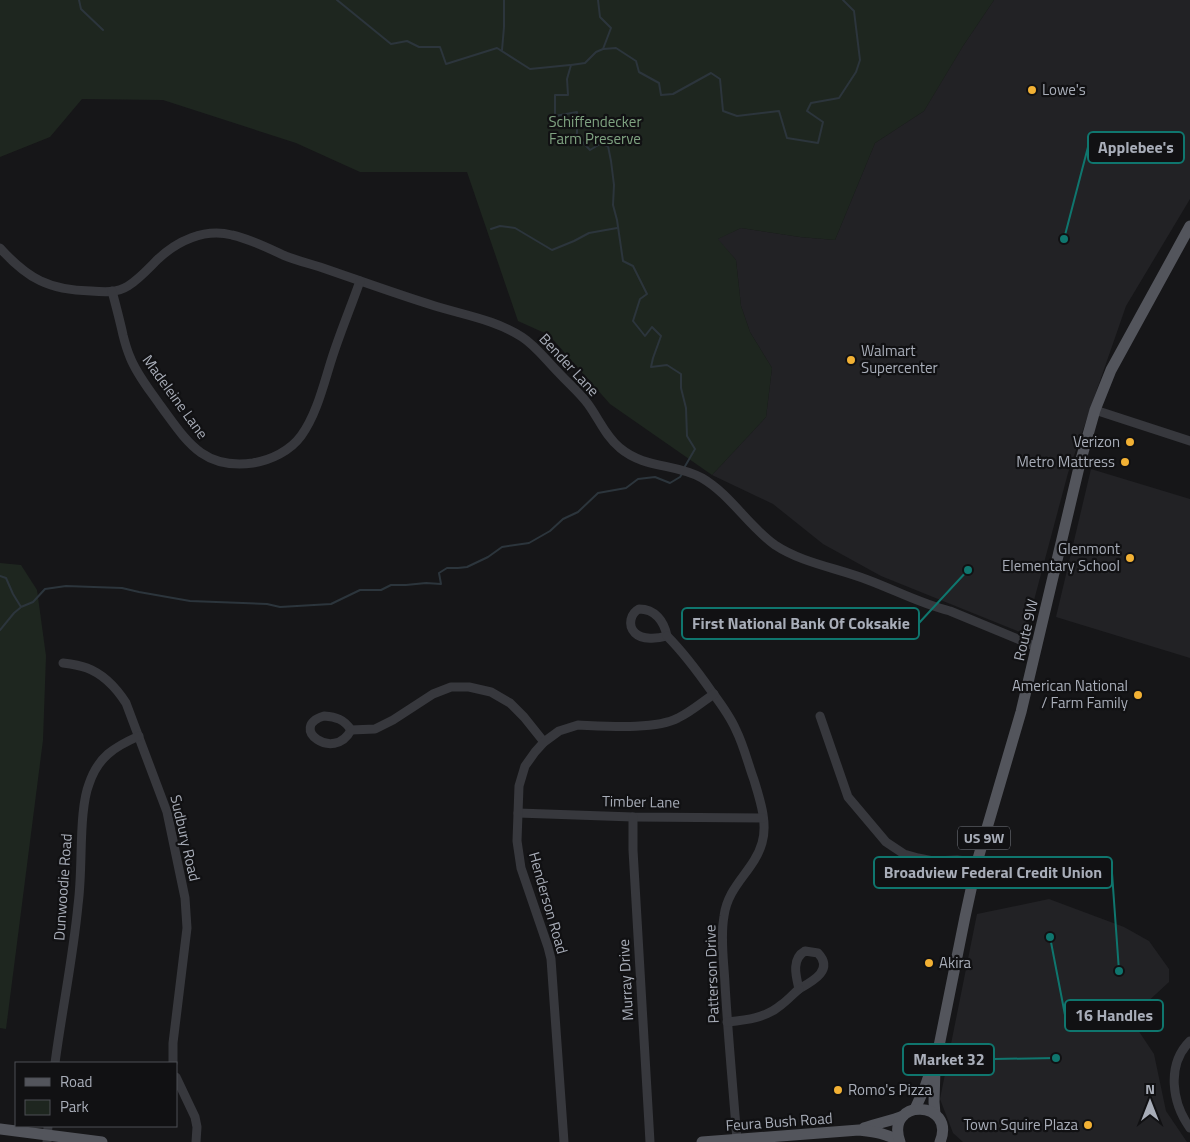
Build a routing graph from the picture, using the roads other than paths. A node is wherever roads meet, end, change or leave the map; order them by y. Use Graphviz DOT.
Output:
graph roads {
  1 [pos="1190,226"];
  2 [pos="0,248"];
  3 [pos="360,281"];
  4 [pos="112,291"];
  5 [pos="1095,410"];
  6 [pos="1190,441"];
  7 [pos="667,636"];
  8 [pos="1037,647"];
  9 [pos="63,663"];
  10 [pos="714,694"];
  11 [pos="820,716"];
  12 [pos="350,730"];
  13 [pos="139,736"];
  14 [pos="544,742"];
  15 [pos="518,813"];
  16 [pos="633,817"];
  17 [pos="763,818"];
  18 [pos="977,862"];
  19 [pos="800,988"];
  20 [pos="727,1022"];
  21 [pos="1190,1041"];
  22 [pos="936,1058"];
  23 [pos="54,1062"];
  24 [pos="173,1062"];
  25 [pos="178,1081"];
  26 [pos="915,1109"];
  27 [pos="935,1114"];
  28 [pos="903,1116"];
  29 [pos="1190,1128"];
  30 [pos="0,1130"];
  31 [pos="859,1130"];
  32 [pos="48,1134"];
  33 [pos="737,1140"];
  34 [pos="945,1140"];
  35 [pos="102,1142"];
  36 [pos="196,1142"];
  37 [pos="564,1142"];
  38 [pos="650,1142"];
  39 [pos="702,1142"];
  40 [pos="900,1142"];
  1 -- 5 [label="main road, Route 9W / US 9W"];
  2 -- 4 [label="street, Bender Lane"];
  3 -- 4 [label="street, Bender Lane"];
  3 -- 4 [label="street, Madeleine Lane"];
  3 -- 8 [label="street, Bender Lane"];
  5 -- 6 [label="street"];
  5 -- 8 [label="main road, Route 9W / US 9W"];
  7 -- 10 [label="street, Patterson Drive"];
  8 -- 18 [label="main road, Route 9W / US 9W"];
  9 -- 13 [label="street, Sudbury Road"];
  10 -- 14 [label="street, Henderson Road"];
  10 -- 17 [label="street, Patterson Drive"];
  11 -- 18 [label="street"];
  12 -- 14 [label="street"];
  13 -- 23 [label="street, Dunwoodie Road"];
  13 -- 24 [label="street, Sudbury Road"];
  14 -- 15 [label="street, Henderson Road"];
  15 -- 16 [label="street, Timber Lane"];
  15 -- 37 [label="street, Henderson Road"];
  16 -- 17 [label="street, Timber Lane"];
  16 -- 38 [label="street, Murray Drive"];
  17 -- 20 [label="street, Patterson Drive"];
  18 -- 22 [label="main road, Route 9W / US 9W"];
  19 -- 20 [label="street"];
  20 -- 33 [label="street, Patterson Drive"];
  21 -- 29 [label="street"];
  22 -- 26 [label="main road, Route 9W / US 9W"];
  22 -- 27 [label="main road, Route 9W / US 9W"];
  25 -- 36 [label="street"];
  26 -- 27 [label="main road"];
  26 -- 28 [label="main road, Feura Bush Road"];
  27 -- 34 [label="main road, Route 9W"];
  28 -- 31 [label="main road, Feura Bush Road"];
  28 -- 40 [label="main road"];
  30 -- 32 [label="main road"];
  31 -- 33 [label="main road, Feura Bush Road"];
  31 -- 40 [label="main road, Feura Bush Road"];
  32 -- 35 [label="main road"];
  33 -- 39 [label="main road, Feura Bush Road"];
}
